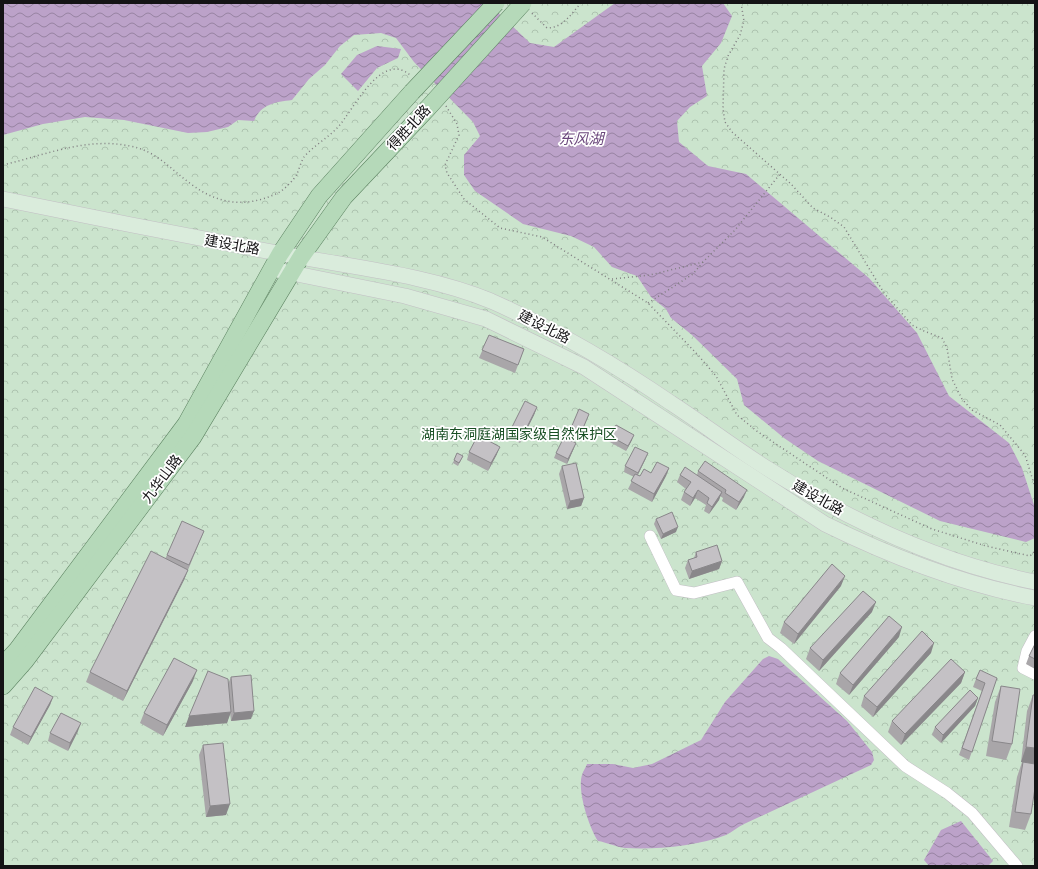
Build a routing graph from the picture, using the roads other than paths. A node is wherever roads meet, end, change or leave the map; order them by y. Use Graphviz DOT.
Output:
graph roads {
  1 [pos="496,3"];
  2 [pos="523,3"];
  3 [pos="3,199"];
  4 [pos="280,254"];
  5 [pos="301,258"];
  6 [pos="272,269"];
  7 [pos="292,272"];
  8 [pos="650,536"];
  9 [pos="1035,582"];
  10 [pos="1035,598"];
  11 [pos="1035,636"];
  12 [pos="3,665"];
  13 [pos="1035,674"];
  14 [pos="3,686"];
  15 [pos="1017,866"];
  1 -- 4 [label="main road, 得胜北路, bridge"];
  2 -- 5 [label="main road, 得胜北路, bridge"];
  3 -- 4 [label="main road, 建设北路"];
  4 -- 5 [label="main road, 建设北路"];
  4 -- 6 [label="main road, 九华山路"];
  5 -- 7 [label="main road, 九华山路"];
  5 -- 9 [label="main road, 建设北路"];
  6 -- 7 [label="main road"];
  6 -- 12 [label="main road, 九华山路"];
  7 -- 10 [label="main road"];
  7 -- 14 [label="main road, 九华山路"];
  8 -- 15 [label="street"];
  11 -- 13 [label="street"];
}
